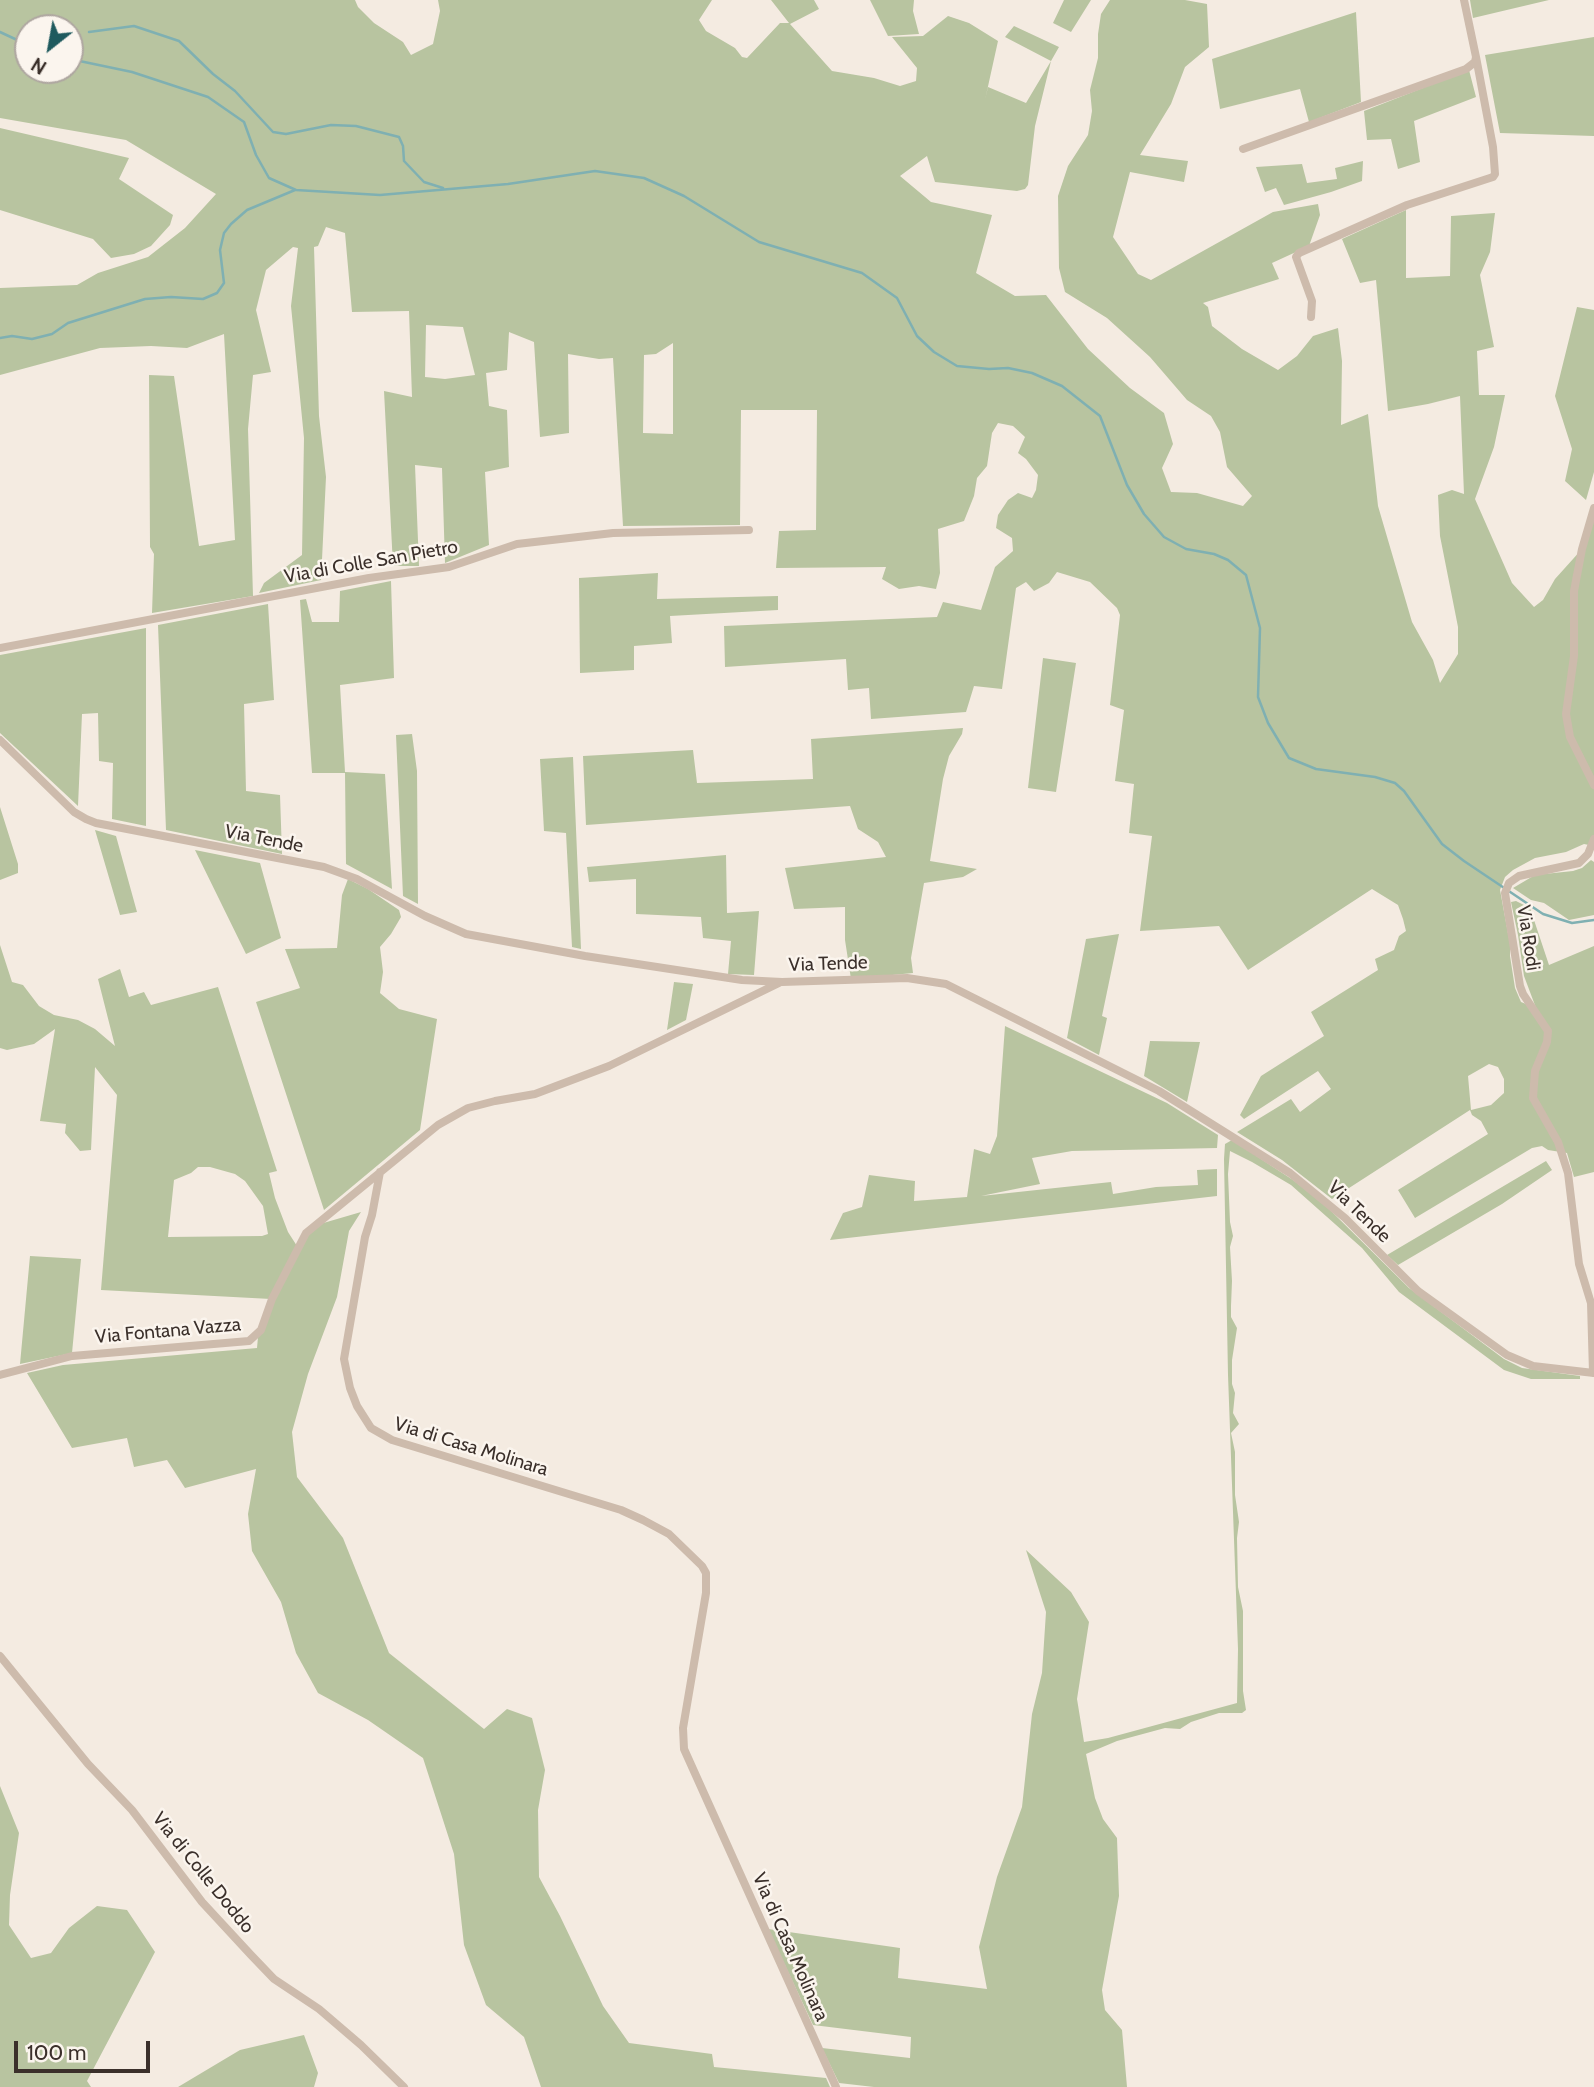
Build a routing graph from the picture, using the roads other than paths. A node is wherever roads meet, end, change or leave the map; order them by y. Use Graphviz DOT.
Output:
graph roads {
  1 [pos="1464,0"];
  2 [pos="1476,57"];
  3 [pos="1243,149"];
  4 [pos="1311,317"];
  5 [pos="1594,508"];
  6 [pos="749,530"];
  7 [pos="0,648"];
  8 [pos="0,740"];
  9 [pos="1594,785"];
  10 [pos="1594,839"];
  11 [pos="782,982"];
  12 [pos="380,1172"];
  13 [pos="1594,1373"];
  14 [pos="0,1375"];
  15 [pos="0,1656"];
  16 [pos="404,2087"];
  17 [pos="836,2087"];
  1 -- 2 [label="street"];
  2 -- 3 [label="street"];
  2 -- 4 [label="street"];
  5 -- 9 [label="street"];
  6 -- 7 [label="street, Via di Colle San Pietro"];
  8 -- 11 [label="street, Via Tende"];
  10 -- 13 [label="street, Via Rodi"];
  11 -- 12 [label="street"];
  11 -- 13 [label="street, Via Tende"];
  12 -- 14 [label="street, Via Fontana Vazza"];
  12 -- 17 [label="street, Via di Casa Molinara"];
  15 -- 16 [label="street, Via di Colle Doddo"];
}
